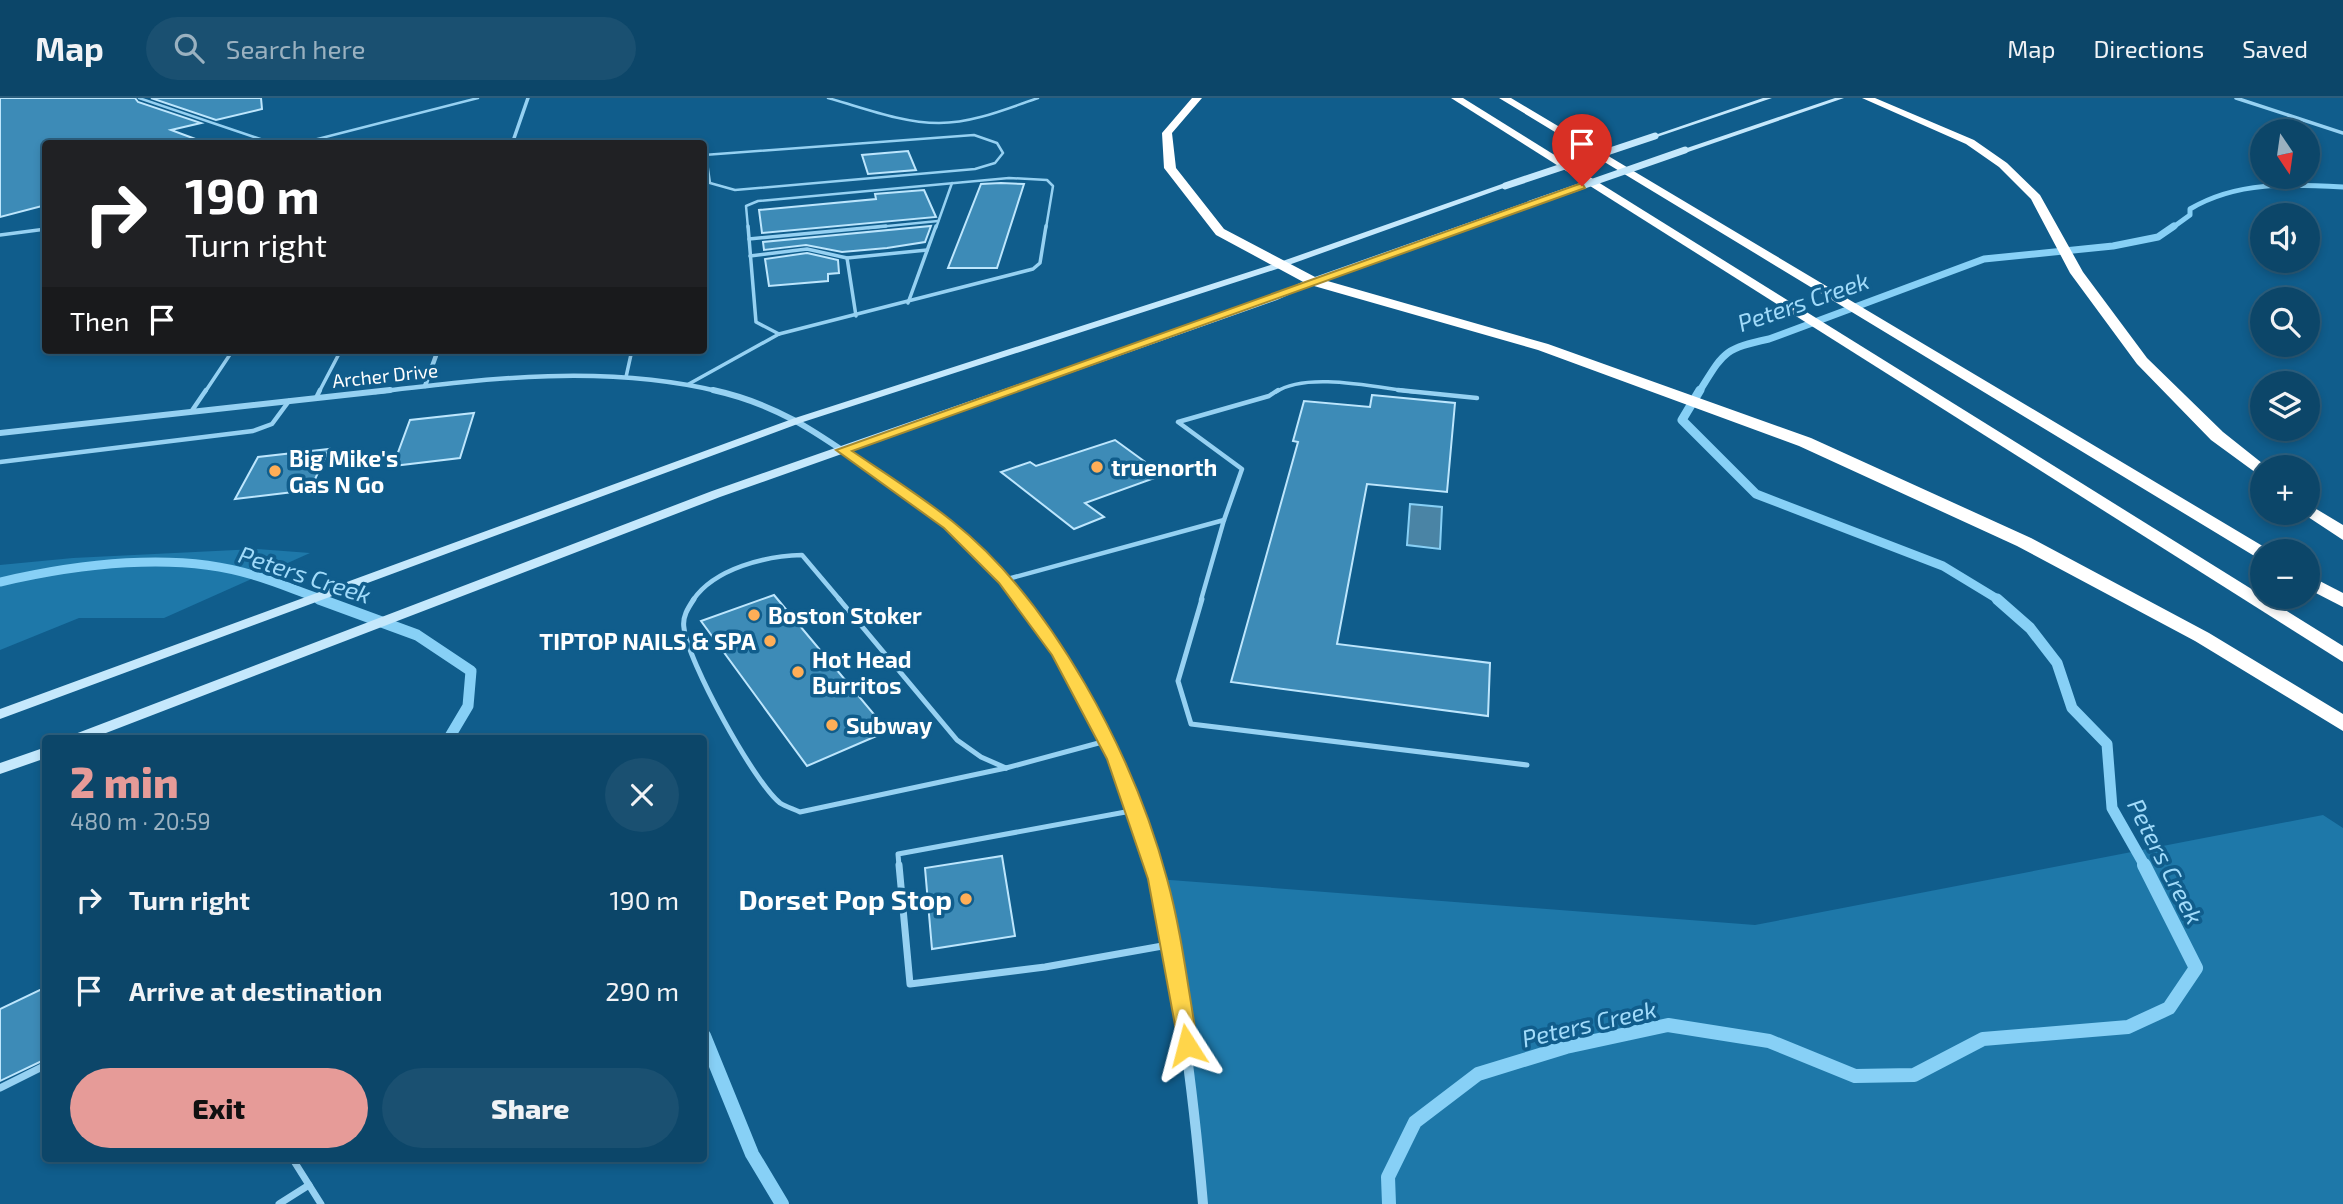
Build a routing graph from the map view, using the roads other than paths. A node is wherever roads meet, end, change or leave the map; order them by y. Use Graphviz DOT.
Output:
graph roads {
  1 [pos="139,98"];
  2 [pos="478,98"];
  3 [pos="527,98"];
  4 [pos="828,98"];
  5 [pos="1038,98"];
  6 [pos="1197,98"];
  7 [pos="1456,98"];
  8 [pos="1504,98"];
  9 [pos="1769,98"];
  10 [pos="1841,98"];
  11 [pos="1867,98"];
  12 [pos="2236,98"];
  13 [pos="2343,133"];
  14 [pos="263,140"];
  15 [pos="314,140"];
  16 [pos="513,140"];
  17 [pos="707,155"];
  18 [pos="707,166"];
  19 [pos="952,183"];
  20 [pos="938,221"];
  21 [pos="42,230"];
  22 [pos="0,235"];
  23 [pos="748,239"];
  24 [pos="927,250"];
  25 [pos="750,256"];
  26 [pos="847,258"];
  27 [pos="1280,265"];
  28 [pos="1312,281"];
  29 [pos="908,303"];
  30 [pos="856,316"];
  31 [pos="779,334"];
  32 [pos="230,354"];
  33 [pos="339,354"];
  34 [pos="437,354"];
  35 [pos="631,354"];
  36 [pos="626,377"];
  37 [pos="425,386"];
  38 [pos="687,386"];
  39 [pos="316,398"];
  40 [pos="1477,398"];
  41 [pos="289,401"];
  42 [pos="191,412"];
  43 [pos="799,420"];
  44 [pos="0,433"];
  45 [pos="843,450"];
  46 [pos="0,462"];
  47 [pos="2250,463"];
  48 [pos="2320,518"];
  49 [pos="1224,520"];
  50 [pos="2343,534"];
  51 [pos="2250,545"];
  52 [pos="1004,580"];
  53 [pos="2320,587"];
  54 [pos="2343,601"];
  55 [pos="2343,655"];
  56 [pos="0,714"];
  57 [pos="2343,724"];
  58 [pos="88,735"];
  59 [pos="1106,741"];
  60 [pos="42,753"];
  61 [pos="1527,765"];
  62 [pos="1006,768"];
  63 [pos="0,769"];
  64 [pos="1134,810"];
  65 [pos="1171,944"];
  66 [pos="42,1067"];
  67 [pos="0,1088"];
  68 [pos="295,1162"];
  69 [pos="309,1185"];
  70 [pos="279,1204"];
  71 [pos="321,1204"];
  72 [pos="1203,1204"];
  1 -- 14 [label="lane"];
  2 -- 15 [label="lane"];
  3 -- 16 [label="street"];
  4 -- 5 [label="lane"];
  6 -- 27 [label="highway"];
  7 -- 55 [label="highway"];
  8 -- 51 [label="highway"];
  9 -- 27 [label="main road, bridge"];
  10 -- 28 [label="main road, bridge"];
  11 -- 47 [label="highway"];
  12 -- 13 [label="street"];
  17 -- 18 [label="lane"];
  19 -- 20 [label="lane"];
  19 -- 23 [label="lane"];
  19 -- 29 [label="lane"];
  20 -- 23 [label="lane"];
  20 -- 24 [label="lane"];
  21 -- 22 [label="lane"];
  23 -- 25 [label="lane"];
  24 -- 26 [label="lane"];
  24 -- 29 [label="lane"];
  25 -- 26 [label="lane"];
  25 -- 31 [label="lane"];
  26 -- 30 [label="lane"];
  27 -- 28 [label="highway"];
  27 -- 43 [label="main road"];
  28 -- 45 [label="main road"];
  28 -- 57 [label="highway"];
  29 -- 30 [label="lane"];
  30 -- 31 [label="lane"];
  31 -- 38 [label="lane"];
  32 -- 42 [label="lane"];
  33 -- 39 [label="lane"];
  34 -- 37 [label="street"];
  35 -- 36 [label="lane"];
  36 -- 37 [label="street, Archer Drive"];
  36 -- 38 [label="street, Archer Drive"];
  37 -- 39 [label="street, Archer Drive"];
  38 -- 43 [label="street, Archer Drive"];
  39 -- 41 [label="street, Archer Drive"];
  40 -- 49 [label="lane"];
  41 -- 42 [label="street, Archer Drive"];
  41 -- 46 [label="lane"];
  42 -- 44 [label="street, Archer Drive"];
  43 -- 45 [label="street, Archer Drive"];
  43 -- 56 [label="main road"];
  45 -- 52 [label="street, Archer Drive"];
  45 -- 58 [label="main road"];
  48 -- 50 [label="highway"];
  49 -- 52 [label="lane"];
  49 -- 61 [label="lane"];
  52 -- 59 [label="street, Archer Drive"];
  53 -- 54 [label="highway"];
  59 -- 62 [label="lane"];
  59 -- 64 [label="street, Archer Drive"];
  60 -- 63 [label="main road"];
  62 -- 62 [label="lane"];
  64 -- 65 [label="street, Archer Drive"];
  64 -- 65 [label="lane"];
  65 -- 72 [label="street, Archer Drive"];
  66 -- 67 [label="lane"];
  68 -- 69 [label="lane"];
  69 -- 70 [label="lane"];
  69 -- 71 [label="lane"];
}
